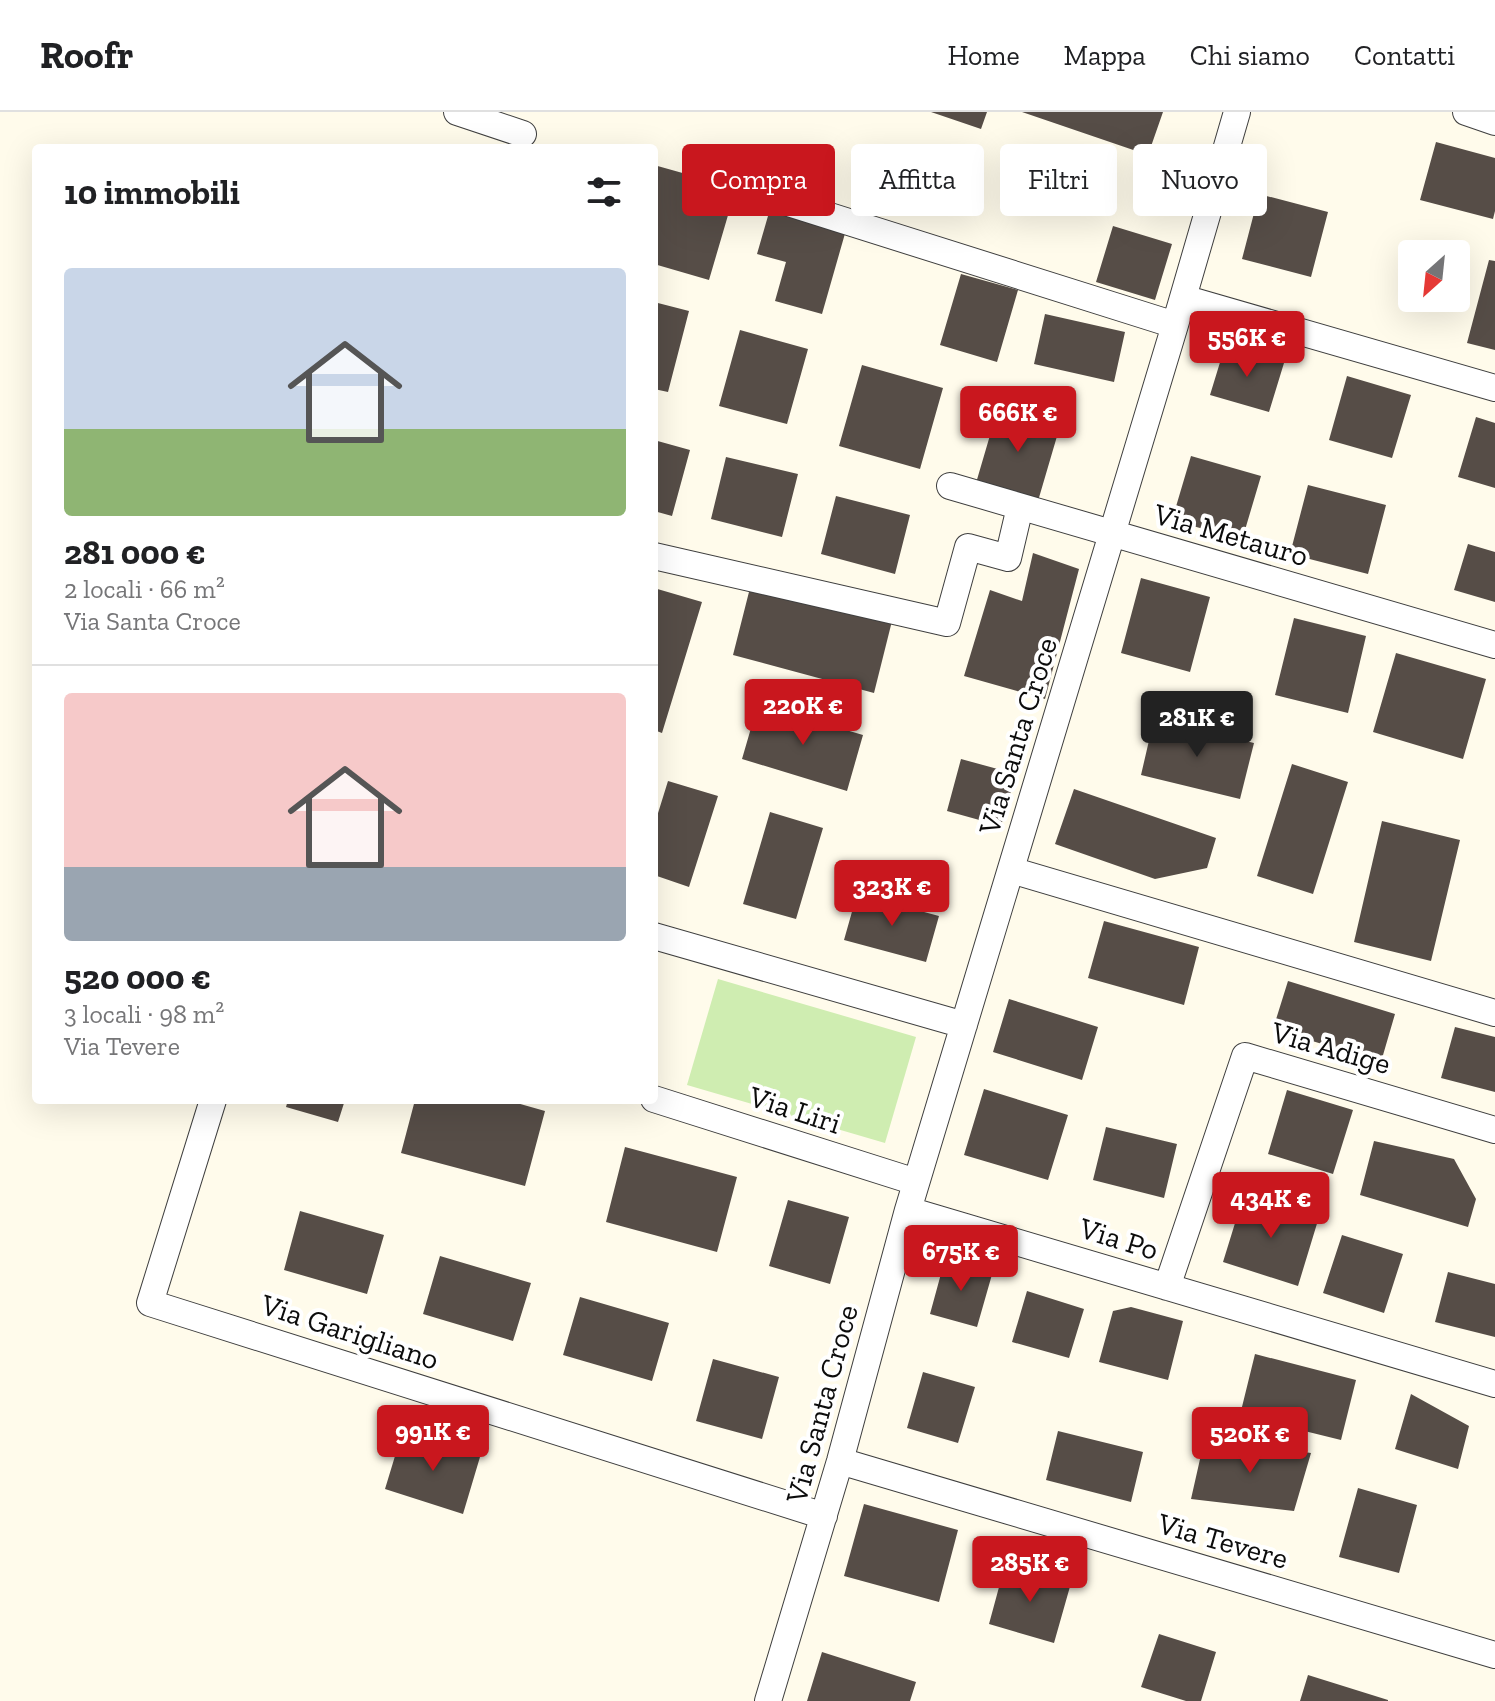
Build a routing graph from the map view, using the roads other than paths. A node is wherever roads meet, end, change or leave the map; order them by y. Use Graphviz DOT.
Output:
graph roads {
  1 [pos="457,112"];
  2 [pos="1237,112"];
  3 [pos="1466,112"];
  4 [pos="1495,122"];
  5 [pos="523,134"];
  6 [pos="830,216"];
  7 [pos="1183,298"];
  8 [pos="1175,325"];
  9 [pos="1495,388"];
  10 [pos="950,486"];
  11 [pos="1020,507"];
  12 [pos="1112,533"];
  13 [pos="658,557"];
  14 [pos="1495,645"];
  15 [pos="1011,870"];
  16 [pos="658,937"];
  17 [pos="1495,1013"];
  18 [pos="964,1025"];
  19 [pos="658,1100"];
  20 [pos="212,1104"];
  21 [pos="1495,1130"];
  22 [pos="916,1182"];
  23 [pos="908,1210"];
  24 [pos="1167,1287"];
  25 [pos="1495,1384"];
  26 [pos="840,1461"];
  27 [pos="824,1516"];
  28 [pos="1495,1655"];
  29 [pos="768,1701"];
  1 -- 5 [label="street"];
  2 -- 7 [label="street, Via Santa Croce"];
  3 -- 4 [label="street"];
  6 -- 8 [label="street"];
  7 -- 8 [label="street, Via Santa Croce"];
  7 -- 9 [label="street"];
  8 -- 12 [label="street, Via Santa Croce"];
  10 -- 11 [label="street, Via Metauro"];
  11 -- 12 [label="street, Via Metauro"];
  11 -- 13 [label="street"];
  12 -- 14 [label="street, Via Metauro"];
  12 -- 15 [label="street, Via Santa Croce"];
  15 -- 17 [label="street"];
  15 -- 18 [label="street, Via Santa Croce"];
  16 -- 18 [label="street"];
  18 -- 22 [label="street, Via Santa Croce"];
  19 -- 22 [label="street, Via Liri"];
  20 -- 27 [label="street, Via Garigliano"];
  21 -- 24 [label="street, Via Adige"];
  22 -- 23 [label="street, Via Santa Croce"];
  23 -- 24 [label="street, Via Po"];
  23 -- 26 [label="street, Via Santa Croce"];
  24 -- 25 [label="street, Via Po"];
  26 -- 27 [label="street, Via Santa Croce"];
  26 -- 28 [label="street, Via Tevere"];
  27 -- 29 [label="street, Via Santa Croce"];
}
